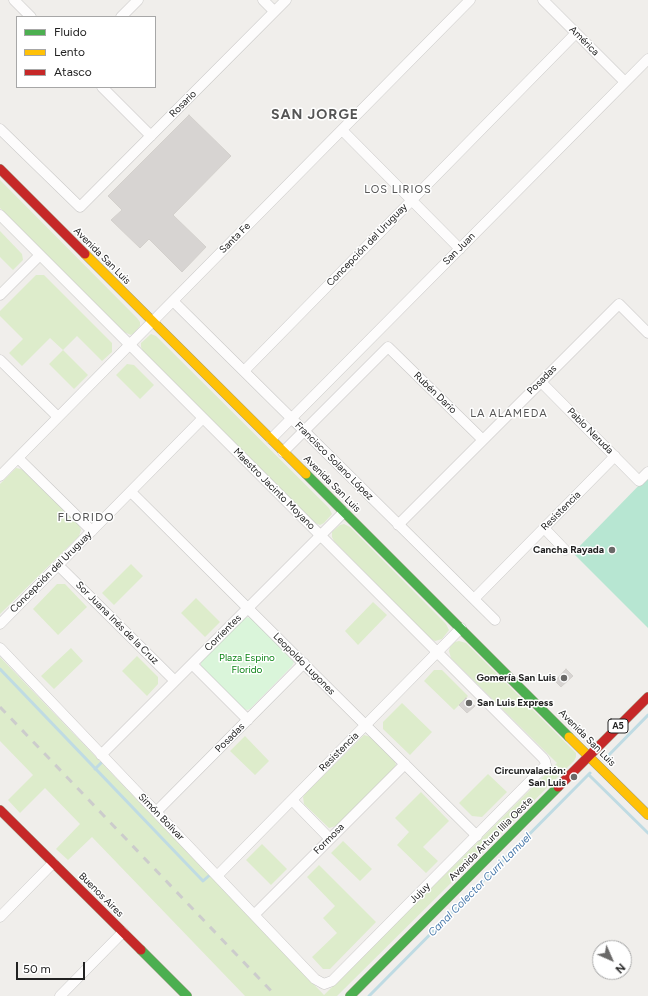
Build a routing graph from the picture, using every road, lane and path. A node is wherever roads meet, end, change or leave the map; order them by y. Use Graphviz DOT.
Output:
graph roads {
  1 [pos="14,0"];
  2 [pos="138,0"];
  3 [pos="263,0"];
  4 [pos="286,0"];
  5 [pos="470,0"];
  6 [pos="550,2"];
  7 [pos="274,12"];
  8 [pos="30,16"];
  9 [pos="122,16"];
  10 [pos="576,33"];
  11 [pos="648,59"];
  12 [pos="625,82"];
  13 [pos="103,88"];
  14 [pos="0,129"];
  15 [pos="342,130"];
  16 [pos="151,136"];
  17 [pos="0,170"];
  18 [pos="411,200"];
  19 [pos="0,215"];
  20 [pos="460,249"];
  21 [pos="40,255"];
  22 [pos="0,295"];
  23 [pos="173,301"];
  24 [pos="153,322"];
  25 [pos="648,333"];
  26 [pos="130,345"];
  27 [pos="0,360"];
  28 [pos="244,371"];
  29 [pos="541,382"];
  30 [pos="58,417"];
  31 [pos="203,418"];
  32 [pos="291,419"];
  33 [pos="304,431"];
  34 [pos="271,439"];
  35 [pos="483,440"];
  36 [pos="283,452"];
  37 [pos="615,456"];
  38 [pos="18,458"];
  39 [pos="648,472"];
  40 [pos="0,476"];
  41 [pos="131,492"];
  42 [pos="344,512"];
  43 [pos="398,525"];
  44 [pos="544,528"];
  45 [pos="92,531"];
  46 [pos="320,535"];
  47 [pos="565,550"];
  48 [pos="58,565"];
  49 [pos="474,599"];
  50 [pos="248,608"];
  51 [pos="495,620"];
  52 [pos="0,624"];
  53 [pos="461,628"];
  54 [pos="0,648"];
  55 [pos="437,652"];
  56 [pos="304,663"];
  57 [pos="192,664"];
  58 [pos="175,681"];
  59 [pos="648,696"];
  60 [pos="248,720"];
  61 [pos="365,725"];
  62 [pos="102,755"];
  63 [pos="589,756"];
  64 [pos="546,763"];
  65 [pos="405,764"];
  66 [pos="292,800"];
  67 [pos="0,810"];
  68 [pos="156,812"];
  69 [pos="648,815"];
  70 [pos="477,836"];
  71 [pos="330,839"];
  72 [pos="53,863"];
  73 [pos="217,876"];
  74 [pos="254,915"];
  75 [pos="0,917"];
  76 [pos="123,932"];
  77 [pos="324,984"];
  78 [pos="60,996"];
  79 [pos="187,996"];
  80 [pos="350,996"];
  1 -- 8 [label="street"];
  2 -- 9 [label="street"];
  3 -- 7 [label="street"];
  4 -- 7 [label="street, Rosario"];
  5 -- 15 [label="street, Santa Fe"];
  6 -- 10 [label="street, América"];
  7 -- 16 [label="street, Rosario"];
  10 -- 12 [label="street, América"];
  10 -- 18 [label="street, Concepción del Uruguay"];
  11 -- 12 [label="street, San Juan"];
  12 -- 20 [label="street, San Juan"];
  13 -- 16 [label="street"];
  14 -- 16 [label="street, Rosario"];
  15 -- 18 [label="street"];
  15 -- 23 [label="street, Santa Fe"];
  17 -- 24 [label="main road, Avenida San Luis"];
  18 -- 20 [label="street"];
  18 -- 28 [label="street, Concepción del Uruguay"];
  19 -- 21 [label="street, Maestro Jacinto Moyano"];
  20 -- 32 [label="street, San Juan"];
  21 -- 22 [label="street"];
  21 -- 26 [label="street, Maestro Jacinto Moyano"];
  23 -- 24 [label="street, Santa Fe"];
  23 -- 28 [label="street, Francisco Solano López"];
  24 -- 26 [label="street, Santa Fe"];
  24 -- 34 [label="main road, Avenida San Luis"];
  25 -- 29 [label="street, Posadas"];
  26 -- 30 [label="street, Santa Fe"];
  26 -- 31 [label="street, Maestro Jacinto Moyano"];
  27 -- 30 [label="street"];
  28 -- 32 [label="street, Francisco Solano López"];
  29 -- 35 [label="street, Posadas"];
  29 -- 37 [label="street, Pablo Neruda"];
  30 -- 38 [label="street, Santa Fe"];
  31 -- 41 [label="street, Concepción del Uruguay"];
  31 -- 46 [label="street, Maestro Jacinto Moyano"];
  32 -- 33 [label="street, Francisco Solano López"];
  32 -- 34 [label="street, San Juan"];
  33 -- 35 [label="street, Rubén Darío"];
  33 -- 36 [label="street"];
  33 -- 43 [label="street, Francisco Solano López"];
  34 -- 36 [label="main road, Avenida San Luis"];
  35 -- 43 [label="street, Posadas"];
  36 -- 42 [label="main road, Avenida San Luis"];
  37 -- 39 [label="street, Pablo Neruda"];
  37 -- 44 [label="street, Resistencia"];
  38 -- 40 [label="street, Santa Fe"];
  38 -- 45 [label="street"];
  41 -- 45 [label="street, Concepción del Uruguay"];
  41 -- 50 [label="street, Leopoldo Lugones"];
  42 -- 46 [label="street, Corrientes"];
  42 -- 53 [label="main road, Avenida San Luis"];
  43 -- 49 [label="street, Francisco Solano López"];
  44 -- 47 [label="street"];
  44 -- 49 [label="street, Resistencia"];
  45 -- 48 [label="street, Concepción del Uruguay"];
  46 -- 50 [label="street, Corrientes"];
  46 -- 55 [label="street, Maestro Jacinto Moyano"];
  48 -- 52 [label="street, Concepción del Uruguay"];
  48 -- 58 [label="street, Sor Juana Inés de la Cruz"];
  49 -- 51 [label="street, Francisco Solano López"];
  50 -- 56 [label="street, Leopoldo Lugones"];
  50 -- 57 [label="street, Corrientes"];
  53 -- 55 [label="street, Resistencia"];
  53 -- 63 [label="main road, Avenida San Luis"];
  54 -- 62 [label="street, Simón Bolivar"];
  55 -- 61 [label="street, Resistencia"];
  55 -- 64 [label="street, Maestro Jacinto Moyano"];
  56 -- 60 [label="street, Posadas"];
  56 -- 61 [label="street, Leopoldo Lugones"];
  57 -- 58 [label="street, Corrientes"];
  57 -- 60 [label="street"];
  58 -- 62 [label="street, Corrientes"];
  59 -- 63 [label="main road, Avenida Arturo Illia Oeste / A5"];
  60 -- 68 [label="street, Posadas"];
  61 -- 65 [label="street, Leopoldo Lugones"];
  61 -- 66 [label="street, Resistencia"];
  62 -- 68 [label="street, Simón Bolivar"];
  63 -- 69 [label="main road, Avenida San Luis"];
  63 -- 80 [label="main road, Avenida Arturo Illia Oeste / A5"];
  64 -- 70 [label="street, Jujuy"];
  65 -- 70 [label="street, Leopoldo Lugones"];
  65 -- 71 [label="street, Formosa"];
  66 -- 71 [label="street"];
  66 -- 73 [label="street, Resistencia"];
  67 -- 72 [label="main road, Buenos Aires"];
  68 -- 73 [label="street, Simón Bolivar"];
  70 -- 77 [label="street, Jujuy"];
  71 -- 74 [label="street, Formosa"];
  72 -- 75 [label="street"];
  72 -- 76 [label="main road, Buenos Aires"];
  73 -- 74 [label="street, Simón Bolivar"];
  74 -- 77 [label="street, Simón Bolivar"];
  76 -- 78 [label="street"];
  76 -- 79 [label="main road, Buenos Aires"];
}
